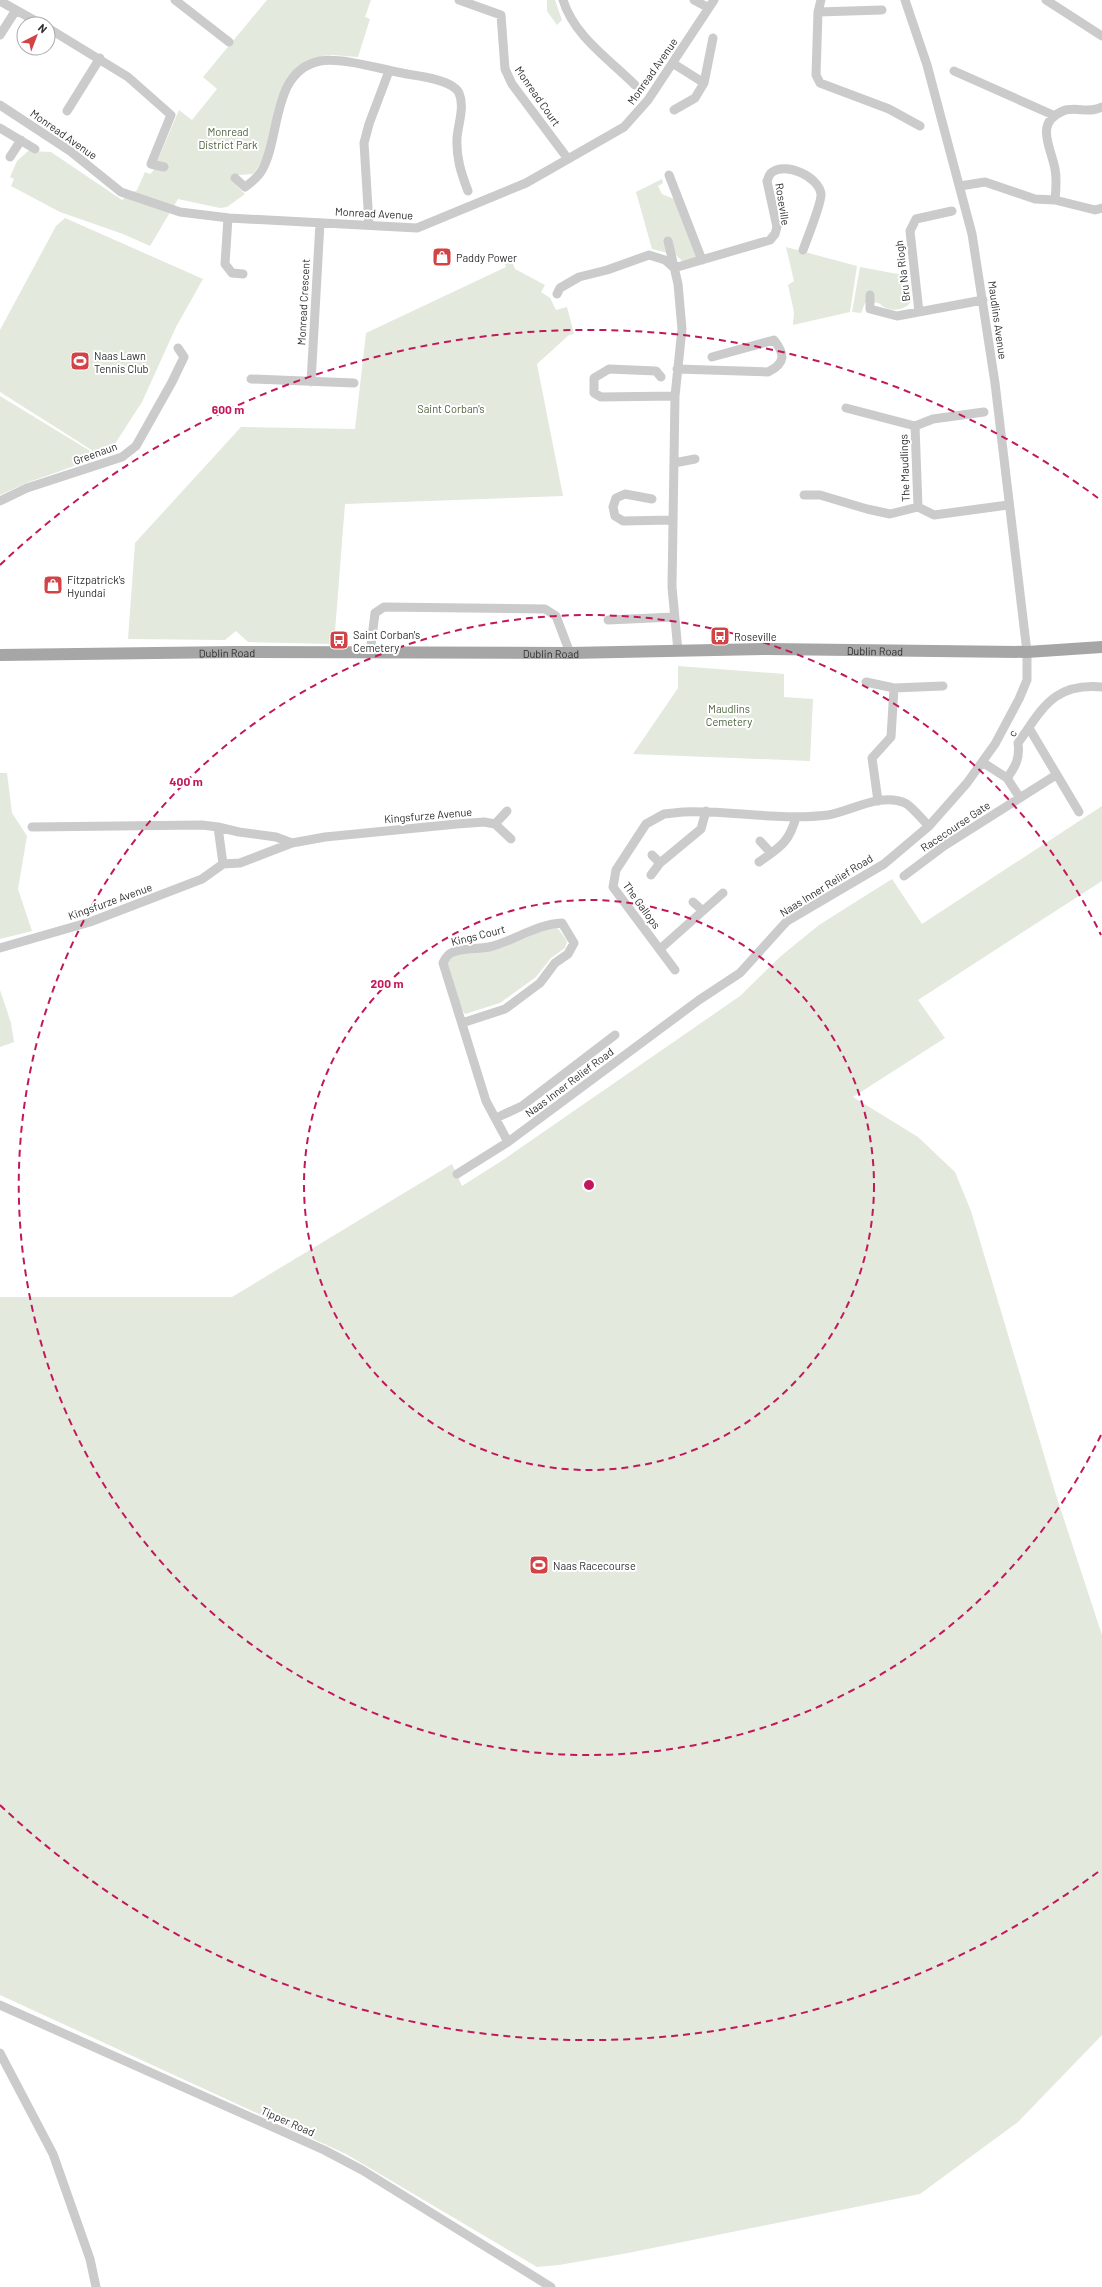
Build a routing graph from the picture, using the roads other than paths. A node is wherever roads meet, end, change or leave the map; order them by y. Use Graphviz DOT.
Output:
graph roads {
  1 [pos="175,0"];
  2 [pos="459,0"];
  3 [pos="563,0"];
  4 [pos="694,0"];
  5 [pos="714,0"];
  6 [pos="820,0"];
  7 [pos="905,0"];
  8 [pos="1046,0"];
  9 [pos="0,1"];
  10 [pos="709,8"];
  11 [pos="16,10"];
  12 [pos="882,10"];
  13 [pos="818,12"];
  14 [pos="27,16"];
  15 [pos="56,33"];
  16 [pos="0,35"];
  17 [pos="1102,36"];
  18 [pos="713,38"];
  19 [pos="229,42"];
  20 [pos="100,58"];
  21 [pos="674,64"];
  22 [pos="389,71"];
  23 [pos="954,72"];
  24 [pos="704,83"];
  25 [pos="634,85"];
  26 [pos="0,105"];
  27 [pos="1102,107"];
  28 [pos="674,110"];
  29 [pos="67,111"];
  30 [pos="1053,115"];
  31 [pos="920,126"];
  32 [pos="0,128"];
  33 [pos="21,140"];
  34 [pos="35,149"];
  35 [pos="10,157"];
  36 [pos="568,159"];
  37 [pos="164,167"];
  38 [pos="669,175"];
  39 [pos="235,178"];
  40 [pos="960,186"];
  41 [pos="468,191"];
  42 [pos="1055,200"];
  43 [pos="1102,208"];
  44 [pos="952,211"];
  45 [pos="228,218"];
  46 [pos="320,222"];
  47 [pos="369,224"];
  48 [pos="668,241"];
  49 [pos="803,250"];
  50 [pos="702,260"];
  51 [pos="674,268"];
  52 [pos="243,274"];
  53 [pos="557,294"];
  54 [pos="870,295"];
  55 [pos="983,300"];
  56 [pos="919,312"];
  57 [pos="178,348"];
  58 [pos="712,358"];
  59 [pos="677,369"];
  60 [pos="660,377"];
  61 [pos="251,380"];
  62 [pos="311,382"];
  63 [pos="354,383"];
  64 [pos="675,396"];
  65 [pos="846,408"];
  66 [pos="984,412"];
  67 [pos="915,426"];
  68 [pos="695,459"];
  69 [pos="674,463"];
  70 [pos="804,495"];
  71 [pos="652,499"];
  72 [pos="0,501"];
  73 [pos="1008,505"];
  74 [pos="918,507"];
  75 [pos="673,520"];
  76 [pos="674,617"];
  77 [pos="608,620"];
  78 [pos="1102,647"];
  79 [pos="678,651"];
  80 [pos="1027,652"];
  81 [pos="370,653"];
  82 [pos="0,654"];
  83 [pos="570,654"];
  84 [pos="866,682"];
  85 [pos="943,686"];
  86 [pos="1102,687"];
  87 [pos="894,688"];
  88 [pos="1029,728"];
  89 [pos="982,762"];
  90 [pos="1056,775"];
  91 [pos="1006,778"];
  92 [pos="1020,798"];
  93 [pos="878,801"];
  94 [pos="507,811"];
  95 [pos="706,811"];
  96 [pos="1079,812"];
  97 [pos="796,817"];
  98 [pos="495,824"];
  99 [pos="929,826"];
  100 [pos="32,827"];
  101 [pos="218,827"];
  102 [pos="511,839"];
  103 [pos="760,841"];
  104 [pos="292,843"];
  105 [pos="771,853"];
  106 [pos="652,855"];
  107 [pos="759,862"];
  108 [pos="660,863"];
  109 [pos="223,864"];
  110 [pos="914,869"];
  111 [pos="651,874"];
  112 [pos="904,876"];
  113 [pos="919,878"];
  114 [pos="723,893"];
  115 [pos="693,902"];
  116 [pos="703,911"];
  117 [pos="0,948"];
  118 [pos="660,949"];
  119 [pos="675,970"];
  120 [pos="462,1023"];
  121 [pos="615,1035"];
  122 [pos="496,1118"];
  123 [pos="508,1142"];
  124 [pos="457,1174"];
  125 [pos="0,2005"];
  126 [pos="0,2052"];
  127 [pos="96,2287"];
  128 [pos="552,2287"];
  1 -- 19 [label="street"];
  2 -- 36 [label="street, Monread Court"];
  3 -- 25 [label="street"];
  4 -- 10 [label="street"];
  5 -- 10 [label="street, Monread Avenue"];
  6 -- 13 [label="street"];
  7 -- 40 [label="street, Maudlins Avenue"];
  8 -- 17 [label="street"];
  9 -- 11 [label="street"];
  10 -- 21 [label="street, Monread Avenue"];
  11 -- 14 [label="street"];
  11 -- 16 [label="street"];
  12 -- 13 [label="street"];
  13 -- 31 [label="street"];
  15 -- 20 [label="street"];
  18 -- 24 [label="street"];
  20 -- 29 [label="street"];
  20 -- 37 [label="street"];
  21 -- 24 [label="street"];
  21 -- 36 [label="street, Monread Avenue"];
  22 -- 39 [label="street"];
  22 -- 41 [label="street"];
  22 -- 47 [label="street"];
  23 -- 30 [label="street"];
  24 -- 28 [label="street"];
  26 -- 45 [label="street, Monread Avenue"];
  27 -- 30 [label="street"];
  30 -- 42 [label="street"];
  32 -- 33 [label="street"];
  33 -- 34 [label="street"];
  33 -- 35 [label="street"];
  36 -- 47 [label="street, Monread Avenue"];
  38 -- 50 [label="street"];
  40 -- 42 [label="street"];
  40 -- 55 [label="street, Maudlins Avenue"];
  42 -- 43 [label="street"];
  44 -- 56 [label="street, Bru Na Riogh"];
  45 -- 46 [label="street, Monread Avenue"];
  45 -- 52 [label="street"];
  46 -- 47 [label="street, Monread Avenue"];
  46 -- 62 [label="street, Monread Crescent"];
  48 -- 51 [label="street"];
  49 -- 50 [label="street, Roseville"];
  50 -- 51 [label="street, Roseville"];
  51 -- 53 [label="street"];
  51 -- 59 [label="street"];
  54 -- 56 [label="street, Bru Na Riogh"];
  55 -- 56 [label="street, Bru Na Riogh"];
  55 -- 73 [label="street, Maudlins Avenue"];
  57 -- 72 [label="street, Greenaun"];
  58 -- 59 [label="street"];
  59 -- 64 [label="street"];
  60 -- 64 [label="street"];
  61 -- 62 [label="street"];
  62 -- 63 [label="street"];
  64 -- 69 [label="street"];
  65 -- 67 [label="street, The Maudlings"];
  66 -- 67 [label="street"];
  67 -- 74 [label="street, The Maudlings"];
  68 -- 69 [label="street"];
  69 -- 75 [label="street"];
  70 -- 74 [label="street, The Maudlings"];
  71 -- 75 [label="street"];
  73 -- 74 [label="street, The Maudlings"];
  73 -- 80 [label="street, Maudlins Avenue"];
  75 -- 76 [label="street"];
  76 -- 77 [label="street"];
  76 -- 79 [label="street"];
  78 -- 80 [label="main road, Dublin Road"];
  79 -- 80 [label="main road, Dublin Road"];
  79 -- 83 [label="main road, Dublin Road"];
  80 -- 89 [label="street, Naas Inner Relief Road"];
  81 -- 82 [label="main road, Dublin Road"];
  81 -- 83 [label="main road, Dublin Road"];
  81 -- 83 [label="street"];
  84 -- 87 [label="street"];
  85 -- 87 [label="street"];
  86 -- 88 [label="street, c"];
  87 -- 93 [label="street"];
  88 -- 90 [label="street"];
  88 -- 91 [label="street, c"];
  89 -- 91 [label="street"];
  89 -- 99 [label="street, Naas Inner Relief Road"];
  90 -- 92 [label="street, Racecourse Gate"];
  90 -- 96 [label="street"];
  91 -- 92 [label="street"];
  92 -- 110 [label="street, Racecourse Gate"];
  93 -- 97 [label="street, The Gallops"];
  93 -- 99 [label="street, The Gallops"];
  94 -- 98 [label="street"];
  95 -- 97 [label="street, The Gallops"];
  95 -- 108 [label="street"];
  95 -- 118 [label="street, The Gallops"];
  97 -- 105 [label="street"];
  98 -- 102 [label="street"];
  98 -- 104 [label="street, Kingsfurze Avenue"];
  99 -- 123 [label="street, Naas Inner Relief Road"];
  100 -- 101 [label="street"];
  101 -- 104 [label="street"];
  101 -- 109 [label="street"];
  103 -- 105 [label="street"];
  104 -- 109 [label="street, Kingsfurze Avenue"];
  105 -- 107 [label="street"];
  106 -- 108 [label="street"];
  108 -- 111 [label="street"];
  109 -- 117 [label="street, Kingsfurze Avenue"];
  110 -- 112 [label="street, Racecourse Gate"];
  110 -- 113 [label="street"];
  114 -- 116 [label="street, The Gallops"];
  115 -- 116 [label="street"];
  116 -- 118 [label="street, The Gallops"];
  118 -- 119 [label="street, The Gallops"];
  120 -- 120 [label="street, Kings Court"];
  120 -- 122 [label="street, Kings Court"];
  121 -- 122 [label="street"];
  122 -- 123 [label="street, Kings Court"];
  123 -- 124 [label="street, Naas Inner Relief Road"];
  125 -- 128 [label="street, Tipper Road"];
  126 -- 127 [label="street"];
}
